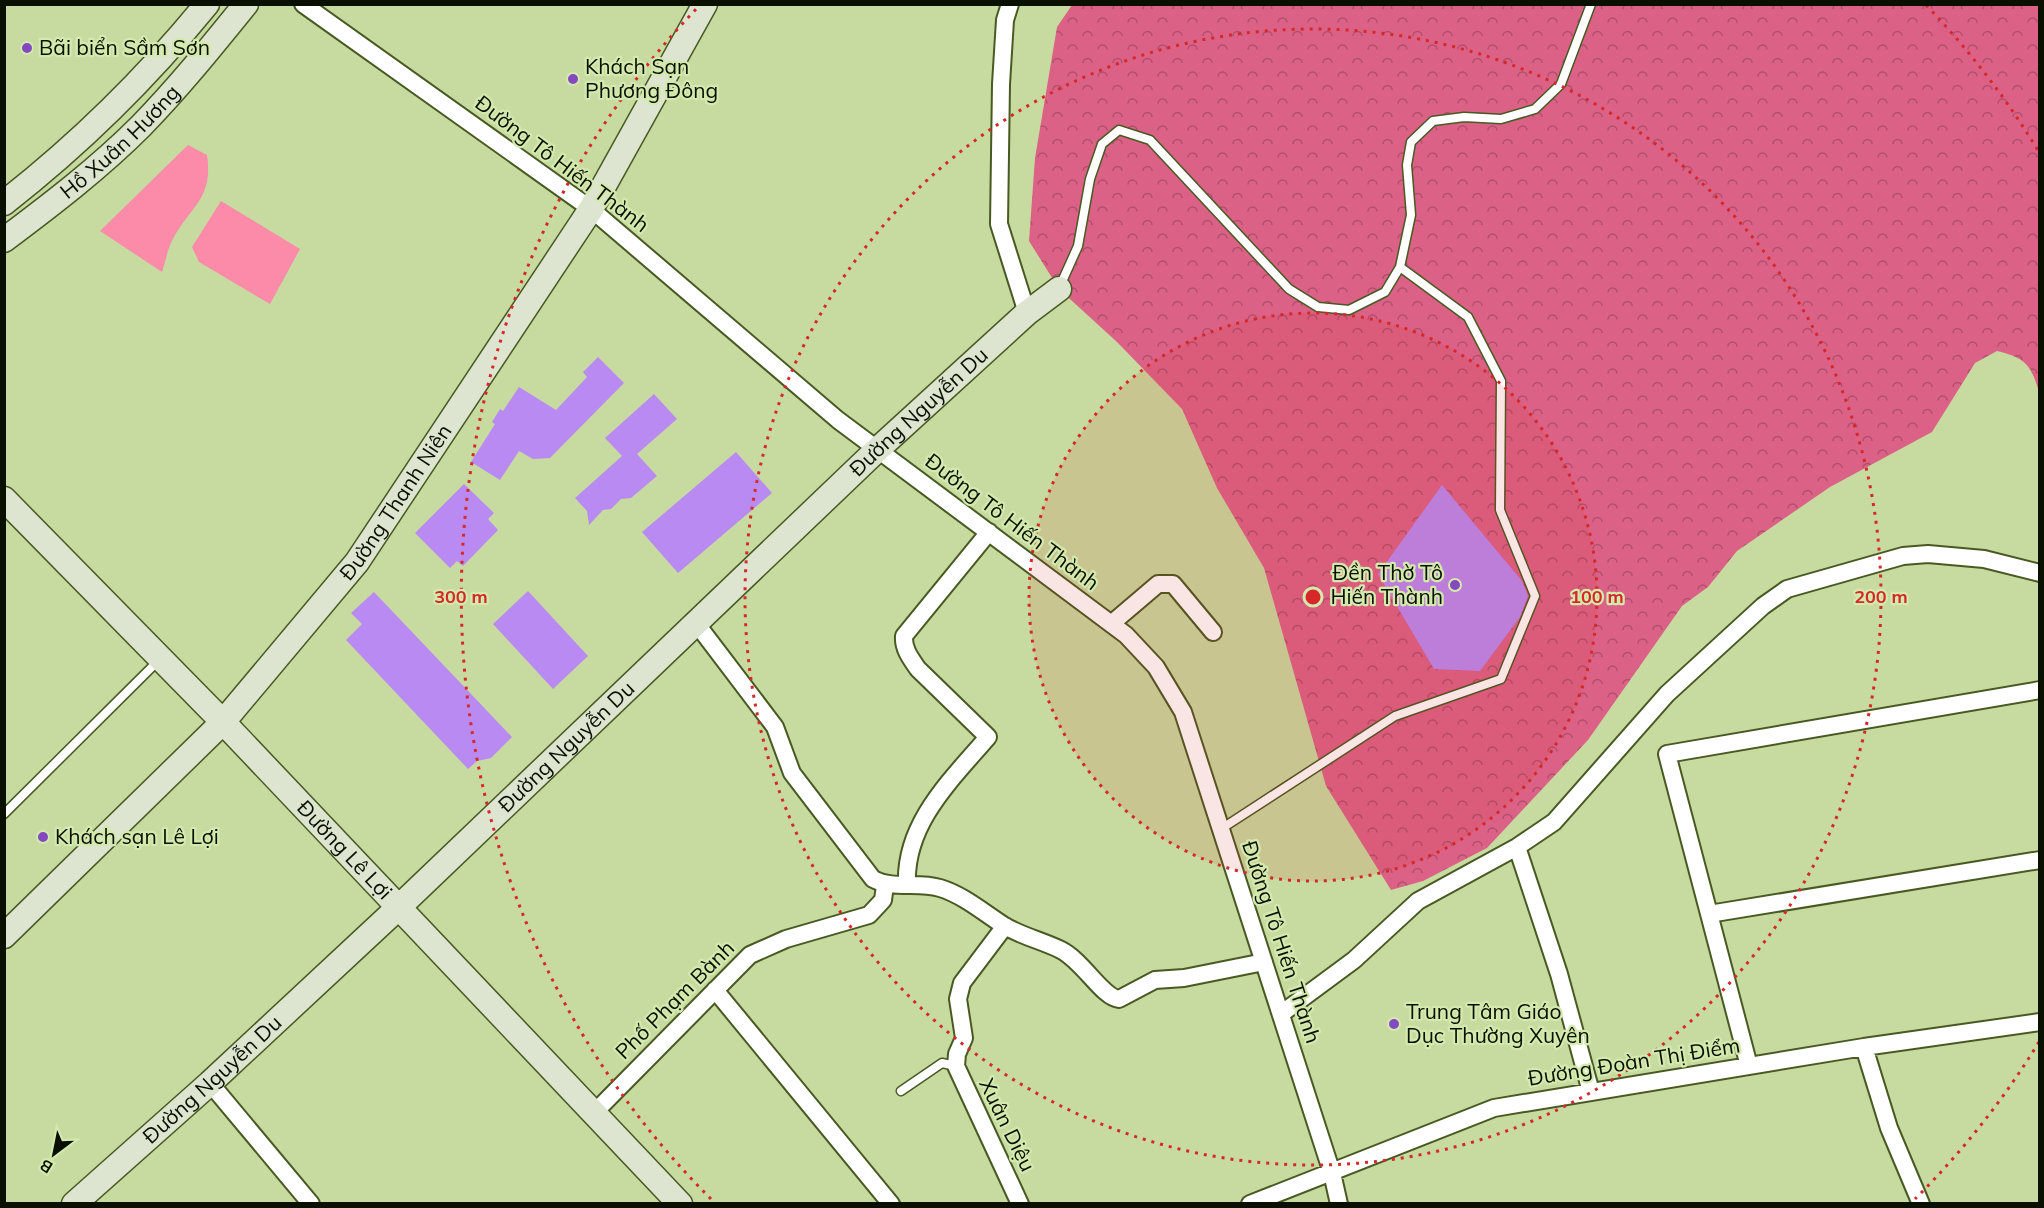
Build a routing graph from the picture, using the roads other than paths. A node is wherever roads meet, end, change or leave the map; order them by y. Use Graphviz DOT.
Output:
graph roads {
  1 [pos="207,4"];
  2 [pos="246,4"];
  3 [pos="303,4"];
  4 [pos="705,4"];
  5 [pos="1010,4"];
  6 [pos="1592,4"];
  7 [pos="4,203"];
  8 [pos="591,209"];
  9 [pos="4,240"];
  10 [pos="1400,267"];
  11 [pos="1059,289"];
  12 [pos="1027,313"];
  13 [pos="878,449"];
  14 [pos="4,499"];
  15 [pos="989,532"];
  16 [pos="2040,573"];
  17 [pos="696,623"];
  18 [pos="1112,624"];
  19 [pos="1213,632"];
  20 [pos="161,658"];
  21 [pos="2040,690"];
  22 [pos="223,722"];
  23 [pos="4,814"];
  24 [pos="1221,829"];
  25 [pos="1517,848"];
  26 [pos="2040,860"];
  27 [pos="885,885"];
  28 [pos="907,885"];
  29 [pos="399,908"];
  30 [pos="1709,914"];
  31 [pos="1005,926"];
  32 [pos="4,936"];
  33 [pos="1264,962"];
  34 [pos="715,990"];
  35 [pos="1281,1014"];
  36 [pos="2040,1022"];
  37 [pos="1864,1047"];
  38 [pos="956,1066"];
  39 [pos="1749,1066"];
  40 [pos="210,1083"];
  41 [pos="901,1091"];
  42 [pos="1592,1092"];
  43 [pos="594,1113"];
  44 [pos="1332,1173"];
  45 [pos="74,1203"];
  46 [pos="311,1203"];
  47 [pos="680,1203"];
  48 [pos="891,1203"];
  49 [pos="1020,1203"];
  50 [pos="1250,1203"];
  51 [pos="1339,1203"];
  52 [pos="1921,1203"];
  1 -- 7 [label="street, Hồ Xuân Hương"];
  2 -- 9 [label="street, Hồ Xuân Hương"];
  3 -- 8 [label="street, Đường Tô Hiến Thành"];
  4 -- 8 [label="street, Đường Thanh Niên"];
  5 -- 12 [label="street"];
  6 -- 10 [label="lane"];
  8 -- 13 [label="street, Đường Tô Hiến Thành"];
  8 -- 22 [label="street, Đường Thanh Niên"];
  10 -- 11 [label="lane"];
  10 -- 24 [label="lane"];
  11 -- 12 [label="street, Đường Nguyễn Du"];
  12 -- 13 [label="street, Đường Nguyễn Du"];
  13 -- 15 [label="street, Đường Tô Hiến Thành"];
  13 -- 17 [label="street, Đường Nguyễn Du"];
  14 -- 20 [label="street, Đường Lê Lợi"];
  15 -- 18 [label="street, Đường Tô Hiến Thành"];
  15 -- 28 [label="street"];
  16 -- 25 [label="street"];
  17 -- 27 [label="street"];
  17 -- 29 [label="street, Đường Nguyễn Du"];
  18 -- 19 [label="street"];
  18 -- 24 [label="street, Đường Tô Hiến Thành"];
  20 -- 22 [label="street, Đường Lê Lợi"];
  20 -- 23 [label="lane"];
  21 -- 30 [label="street"];
  22 -- 29 [label="street, Đường Lê Lợi"];
  22 -- 32 [label="street, Đường Thanh Niên"];
  24 -- 33 [label="street, Đường Tô Hiến Thành"];
  25 -- 35 [label="street"];
  25 -- 42 [label="street"];
  26 -- 30 [label="street"];
  27 -- 28 [label="street"];
  27 -- 34 [label="street, Phố Phạm Bành"];
  28 -- 31 [label="street"];
  29 -- 40 [label="street, Đường Nguyễn Du"];
  29 -- 43 [label="street, Đường Lê Lợi"];
  30 -- 39 [label="street"];
  31 -- 33 [label="street"];
  31 -- 38 [label="street, Xuân Diệu"];
  33 -- 35 [label="street, Đường Tô Hiến Thành"];
  34 -- 43 [label="street, Phố Phạm Bành"];
  34 -- 48 [label="street"];
  35 -- 44 [label="street, Đường Tô Hiến Thành"];
  36 -- 37 [label="street, Đường Đoàn Thị Điểm"];
  37 -- 39 [label="street, Đường Đoàn Thị Điểm"];
  37 -- 52 [label="street"];
  38 -- 41 [label="lane, Xuân Diệu"];
  38 -- 49 [label="street, Xuân Diệu"];
  39 -- 42 [label="street, Đường Đoàn Thị Điểm"];
  40 -- 45 [label="street, Đường Nguyễn Du"];
  40 -- 46 [label="street"];
  42 -- 44 [label="street, Đường Đoàn Thị Điểm"];
  43 -- 47 [label="street, Đường Lê Lợi"];
  44 -- 50 [label="street, Đường Đoàn Thị Điểm"];
  44 -- 51 [label="street, Đường Tô Hiến Thành"];
}
